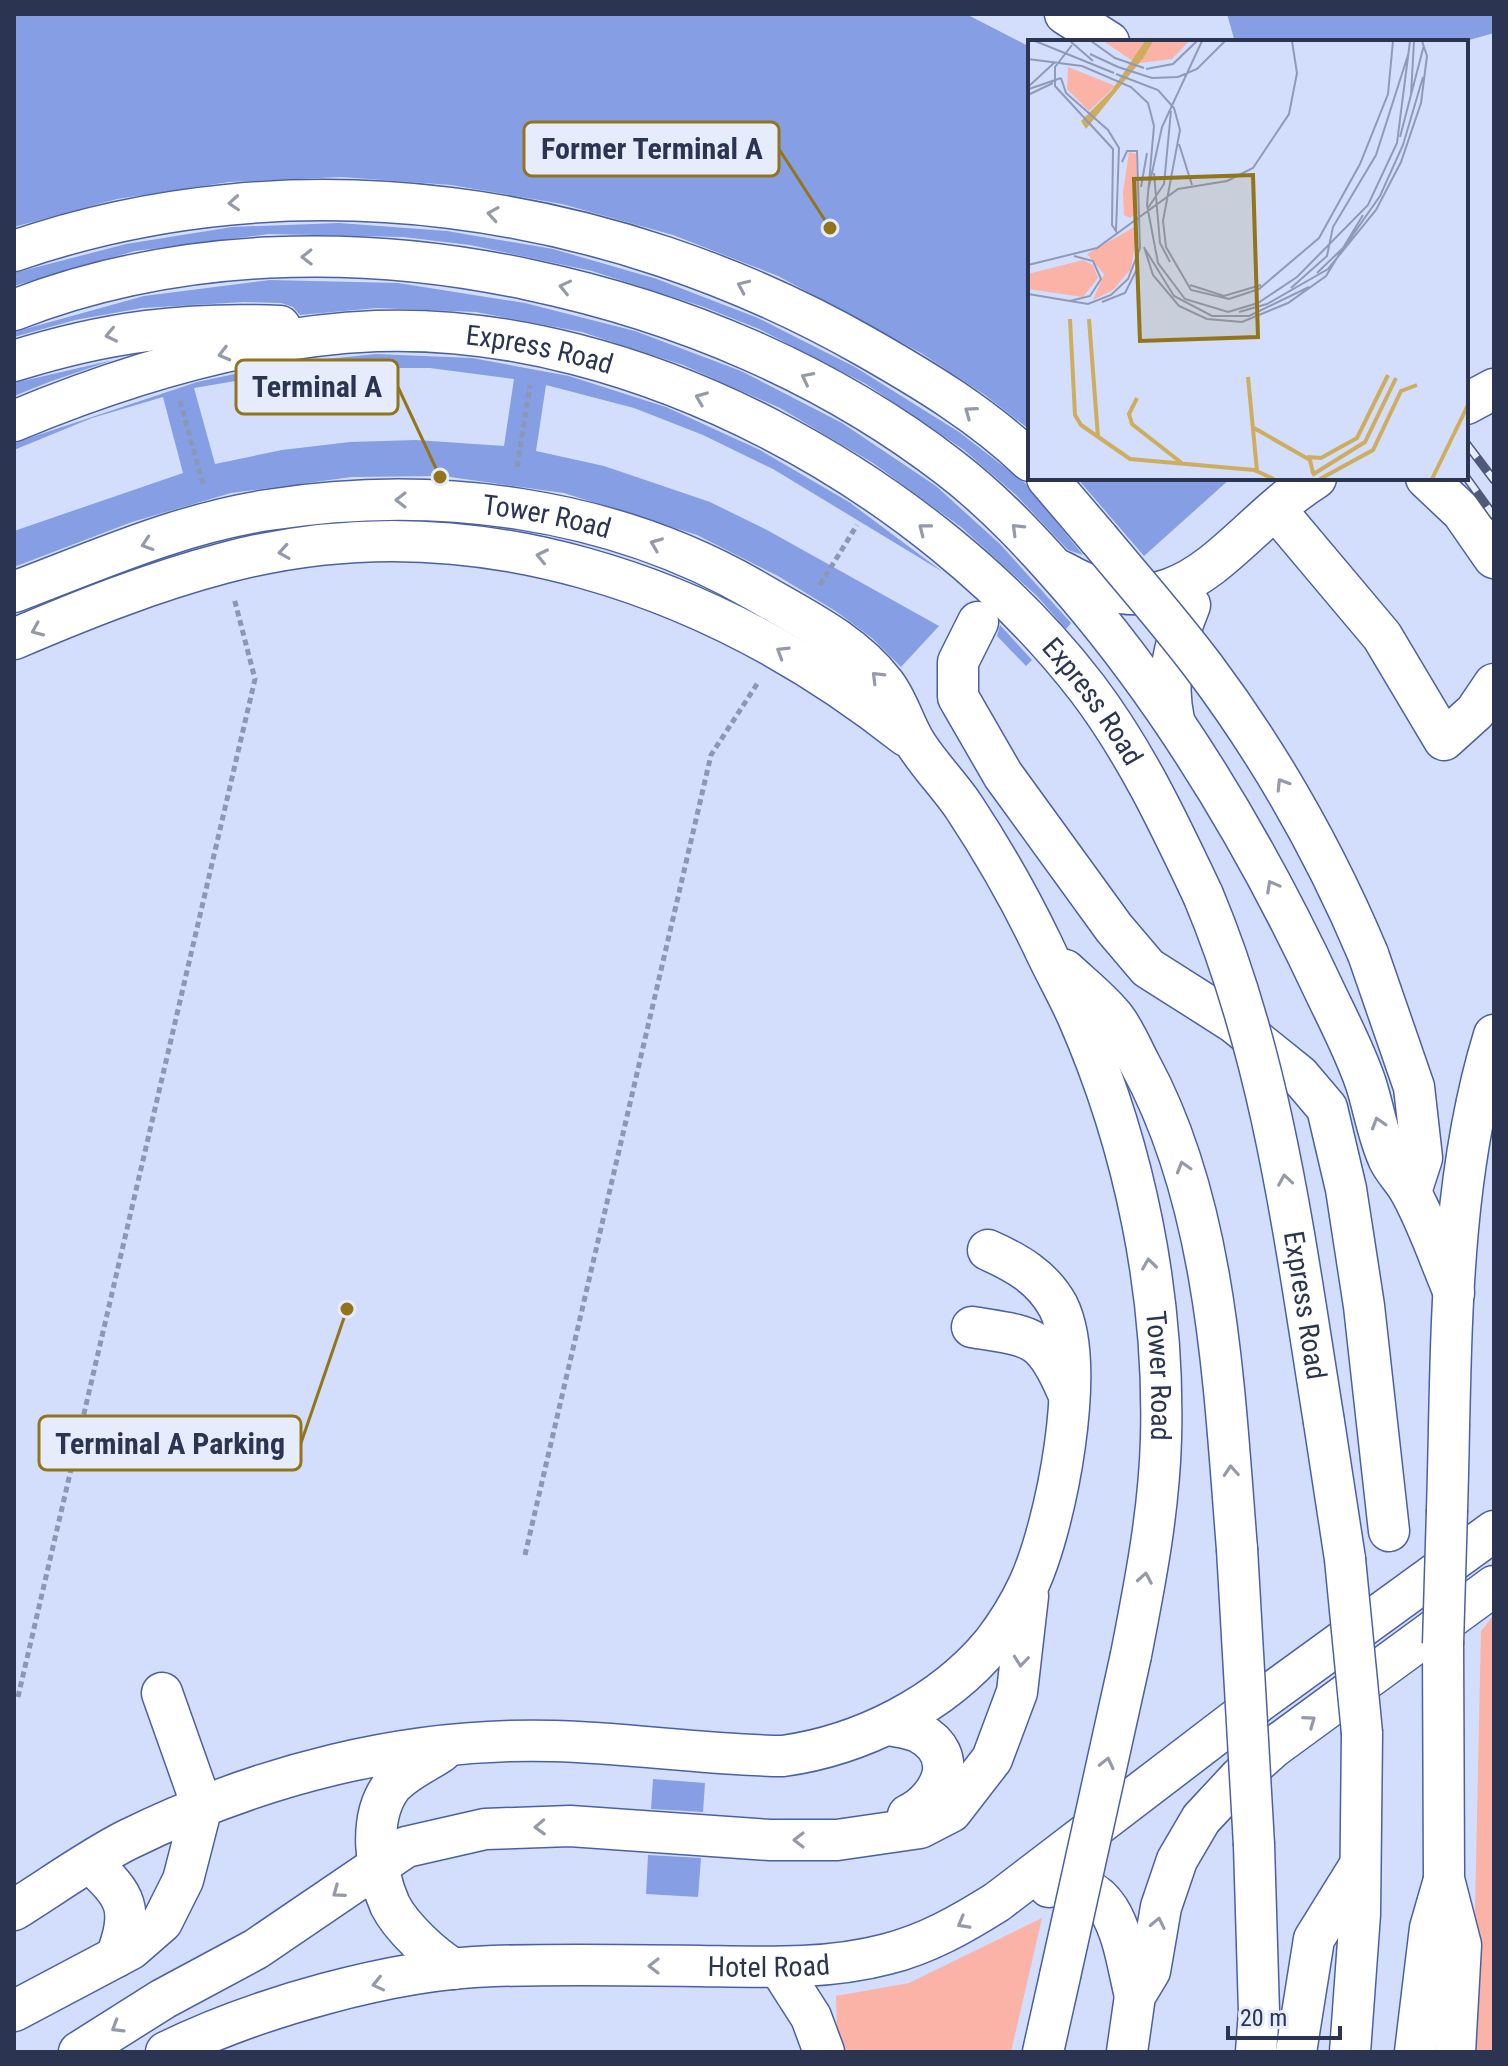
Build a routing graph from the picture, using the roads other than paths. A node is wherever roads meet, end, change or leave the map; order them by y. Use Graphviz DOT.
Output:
graph roads {
  1 [pos="1065,14"];
  2 [pos="1129,14"];
  3 [pos="1109,40"];
  4 [pos="1113,40"];
  5 [pos="14,251"];
  6 [pos="14,310"];
  7 [pos="412,331"];
  8 [pos="14,361"];
  9 [pos="1494,389"];
  10 [pos="1468,403"];
  11 [pos="14,421"];
  12 [pos="1028,459"];
  13 [pos="1049,480"];
  14 [pos="1314,480"];
  15 [pos="1428,480"];
  16 [pos="1276,510"];
  17 [pos="1494,558"];
  18 [pos="1216,565"];
  19 [pos="14,592"];
  20 [pos="1113,611"];
  21 [pos="978,622"];
  22 [pos="789,633"];
  23 [pos="14,639"];
  24 [pos="1494,684"];
  25 [pos="1174,720"];
  26 [pos="1045,951"];
  27 [pos="1494,1035"];
  28 [pos="1411,1192"];
  29 [pos="988,1250"];
  30 [pos="1454,1293"];
  31 [pos="972,1327"];
  32 [pos="1069,1394"];
  33 [pos="1389,1531"];
  34 [pos="1494,1531"];
  35 [pos="1029,1584"];
  36 [pos="1494,1586"];
  37 [pos="162,1693"];
  38 [pos="889,1725"];
  39 [pos="450,1745"];
  40 [pos="202,1806"];
  41 [pos="877,1832"];
  42 [pos="90,1863"];
  43 [pos="379,1864"];
  44 [pos="1360,1865"];
  45 [pos="1444,1879"];
  46 [pos="997,1902"];
  47 [pos="14,1910"];
  48 [pos="116,1957"];
  49 [pos="779,1967"];
  50 [pos="454,1969"];
  51 [pos="1135,1996"];
  52 [pos="14,2011"];
  53 [pos="79,2052"];
  54 [pos="166,2052"];
  55 [pos="824,2052"];
  56 [pos="1043,2052"];
  57 [pos="1127,2052"];
  58 [pos="1256,2052"];
  59 [pos="1296,2052"];
  60 [pos="1350,2052"];
  61 [pos="1415,2052"];
  62 [pos="1455,2052"];
  1 -- 3 [label="street"];
  2 -- 4 [label="street"];
  12 -- 5 [label="street, one-way"];
  20 -- 6 [label="street, one-way"];
  7 -- 8 [label="street, one-way"];
  7 -- 11 [label="street, Express Road, one-way"];
  44 -- 7 [label="street, Express Road, one-way, bridge"];
  9 -- 10 [label="street"];
  28 -- 13 [label="street, one-way, bridge"];
  14 -- 16 [label="street"];
  15 -- 17 [label="street"];
  16 -- 18 [label="street"];
  16 -- 24 [label="street"];
  18 -- 20 [label="street"];
  18 -- 25 [label="street"];
  22 -- 19 [label="street, Tower Road, one-way"];
  20 -- 25 [label="street"];
  21 -- 33 [label="street"];
  22 -- 23 [label="street, Tower Road, one-way"];
  26 -- 22 [label="street, Tower Road, one-way"];
  28 -- 25 [label="street, one-way"];
  56 -- 26 [label="street, Tower Road, one-way, bridge"];
  58 -- 26 [label="street, one-way, bridge"];
  27 -- 30 [label="street"];
  28 -- 30 [label="street"];
  29 -- 32 [label="street"];
  30 -- 45 [label="street, bridge"];
  31 -- 32 [label="street"];
  32 -- 35 [label="street"];
  34 -- 46 [label="street, Hotel Road"];
  35 -- 38 [label="street"];
  35 -- 41 [label="street, one-way"];
  51 -- 36 [label="street, one-way"];
  37 -- 40 [label="street"];
  38 -- 39 [label="street"];
  38 -- 41 [label="street"];
  39 -- 40 [label="street"];
  39 -- 43 [label="street"];
  40 -- 42 [label="street"];
  40 -- 48 [label="street"];
  41 -- 43 [label="street, one-way"];
  42 -- 47 [label="street"];
  42 -- 48 [label="street"];
  43 -- 50 [label="street"];
  43 -- 53 [label="street, one-way"];
  44 -- 59 [label="street"];
  44 -- 60 [label="street, Express Road"];
  45 -- 61 [label="street"];
  45 -- 62 [label="street"];
  46 -- 49 [label="street, Hotel Road, one-way"];
  46 -- 51 [label="street"];
  48 -- 52 [label="street"];
  49 -- 50 [label="street, Hotel Road, one-way"];
  49 -- 55 [label="street"];
  50 -- 54 [label="street, Hotel Road, one-way"];
  51 -- 57 [label="street"];
}
